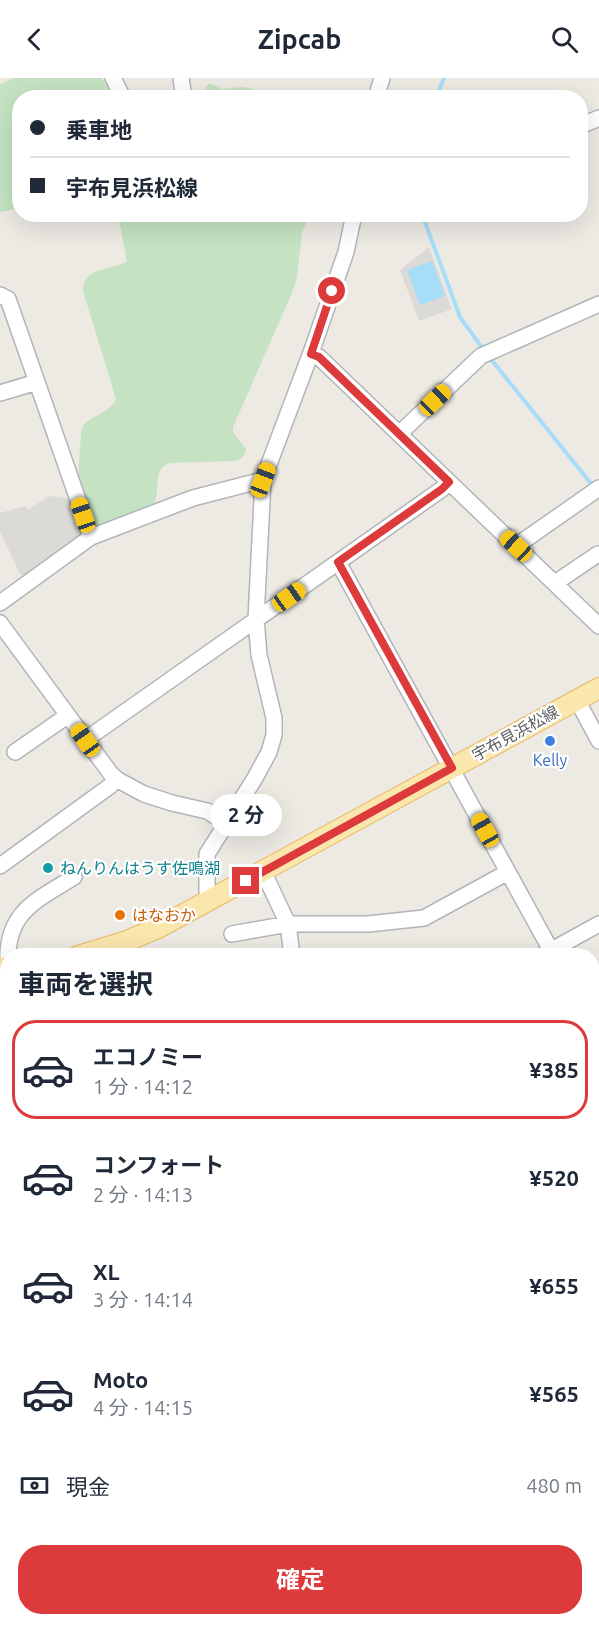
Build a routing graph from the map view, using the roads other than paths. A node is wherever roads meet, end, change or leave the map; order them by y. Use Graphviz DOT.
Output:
graph roads {
  1 [pos="352,222"];
  2 [pos="0,295"];
  3 [pos="599,304"];
  4 [pos="311,354"];
  5 [pos="37,382"];
  6 [pos="0,393"];
  7 [pos="399,434"];
  8 [pos="263,480"];
  9 [pos="449,482"];
  10 [pos="599,488"];
  11 [pos="91,537"];
  12 [pos="516,546"];
  13 [pos="598,554"];
  14 [pos="338,562"];
  15 [pos="555,583"];
  16 [pos="0,603"];
  17 [pos="256,620"];
  18 [pos="0,622"];
  19 [pos="599,626"];
  20 [pos="599,688"];
  21 [pos="577,700"];
  22 [pos="68,716"];
  23 [pos="85,740"];
  24 [pos="599,741"];
  25 [pos="15,753"];
  26 [pos="452,768"];
  27 [pos="116,779"];
  28 [pos="227,823"];
  29 [pos="0,866"];
  30 [pos="263,871"];
  31 [pos="508,872"];
  32 [pos="75,877"];
  33 [pos="211,899"];
  34 [pos="288,924"];
  35 [pos="599,924"];
  36 [pos="232,934"];
  37 [pos="8,948"];
  38 [pos="107,948"];
  39 [pos="291,948"];
  40 [pos="546,948"];
  41 [pos="559,948"];
  1 -- 4 [label="street"];
  2 -- 5 [label="street"];
  3 -- 7 [label="street"];
  4 -- 7 [label="street"];
  4 -- 8 [label="street"];
  5 -- 6 [label="street"];
  5 -- 11 [label="street"];
  7 -- 9 [label="street"];
  8 -- 11 [label="street"];
  8 -- 17 [label="street"];
  9 -- 12 [label="street"];
  9 -- 14 [label="street"];
  10 -- 12 [label="street"];
  11 -- 16 [label="street"];
  12 -- 15 [label="street"];
  13 -- 15 [label="street"];
  14 -- 17 [label="street"];
  14 -- 26 [label="street"];
  15 -- 19 [label="street"];
  17 -- 23 [label="street"];
  17 -- 28 [label="street"];
  18 -- 22 [label="street"];
  20 -- 21 [label="main road, 宇布見浜松線"];
  21 -- 24 [label="street"];
  21 -- 26 [label="main road, 宇布見浜松線"];
  22 -- 23 [label="street"];
  22 -- 25 [label="street"];
  23 -- 27 [label="street"];
  26 -- 30 [label="main road, 宇布見浜松線"];
  26 -- 31 [label="street"];
  27 -- 28 [label="street"];
  27 -- 29 [label="street"];
  28 -- 33 [label="street"];
  30 -- 33 [label="main road, 宇布見浜松線"];
  30 -- 34 [label="street"];
  31 -- 34 [label="street"];
  31 -- 40 [label="street"];
  32 -- 37 [label="street"];
  33 -- 38 [label="main road, 宇布見浜松線"];
  34 -- 36 [label="street"];
  34 -- 39 [label="street"];
  35 -- 41 [label="street"];
}
